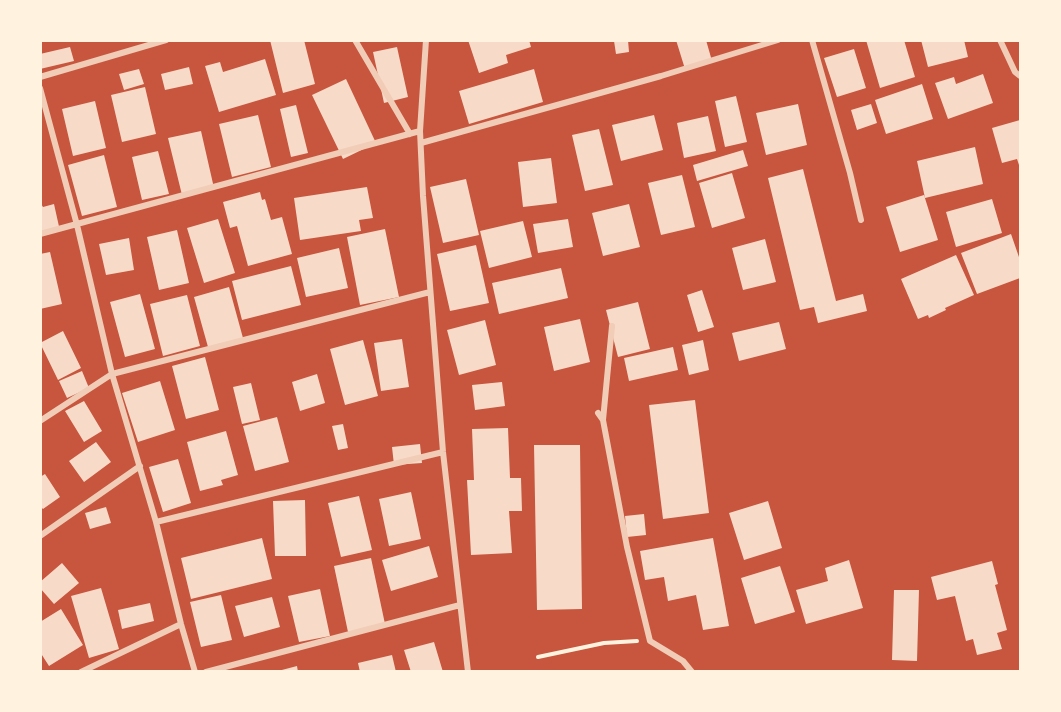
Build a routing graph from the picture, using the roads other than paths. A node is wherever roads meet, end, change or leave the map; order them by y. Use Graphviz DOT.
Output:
graph roads {
  1 [pos="166,40"];
  2 [pos="355,40"];
  3 [pos="426,40"];
  4 [pos="778,40"];
  5 [pos="812,40"];
  6 [pos="1000,40"];
  7 [pos="1020,76"];
  8 [pos="40,77"];
  9 [pos="40,88"];
  10 [pos="420,131"];
  11 [pos="410,134"];
  12 [pos="421,143"];
  13 [pos="861,220"];
  14 [pos="77,225"];
  15 [pos="40,234"];
  16 [pos="430,292"];
  17 [pos="612,326"];
  18 [pos="112,374"];
  19 [pos="598,413"];
  20 [pos="603,420"];
  21 [pos="40,421"];
  22 [pos="443,452"];
  23 [pos="140,466"];
  24 [pos="156,522"];
  25 [pos="40,536"];
  26 [pos="460,605"];
  27 [pos="181,624"];
  28 [pos="81,672"];
  29 [pos="195,672"];
  30 [pos="206,672"];
  31 [pos="468,672"];
  32 [pos="692,672"];
  1 -- 8 [label="street"];
  2 -- 11 [label="street"];
  3 -- 10 [label="street"];
  4 -- 12 [label="street"];
  5 -- 13 [label="street"];
  6 -- 7 [label="street"];
  9 -- 14 [label="street"];
  10 -- 11 [label="street"];
  10 -- 12 [label="street"];
  11 -- 14 [label="street"];
  12 -- 16 [label="street"];
  14 -- 15 [label="street"];
  14 -- 18 [label="street"];
  16 -- 18 [label="street"];
  16 -- 22 [label="street"];
  17 -- 20 [label="street"];
  18 -- 21 [label="street"];
  18 -- 23 [label="street"];
  19 -- 20 [label="street"];
  20 -- 32 [label="street"];
  22 -- 24 [label="street"];
  22 -- 26 [label="street"];
  23 -- 24 [label="street"];
  23 -- 25 [label="street"];
  24 -- 27 [label="street"];
  26 -- 30 [label="street"];
  26 -- 31 [label="street"];
  27 -- 28 [label="street"];
  27 -- 29 [label="street"];
}
